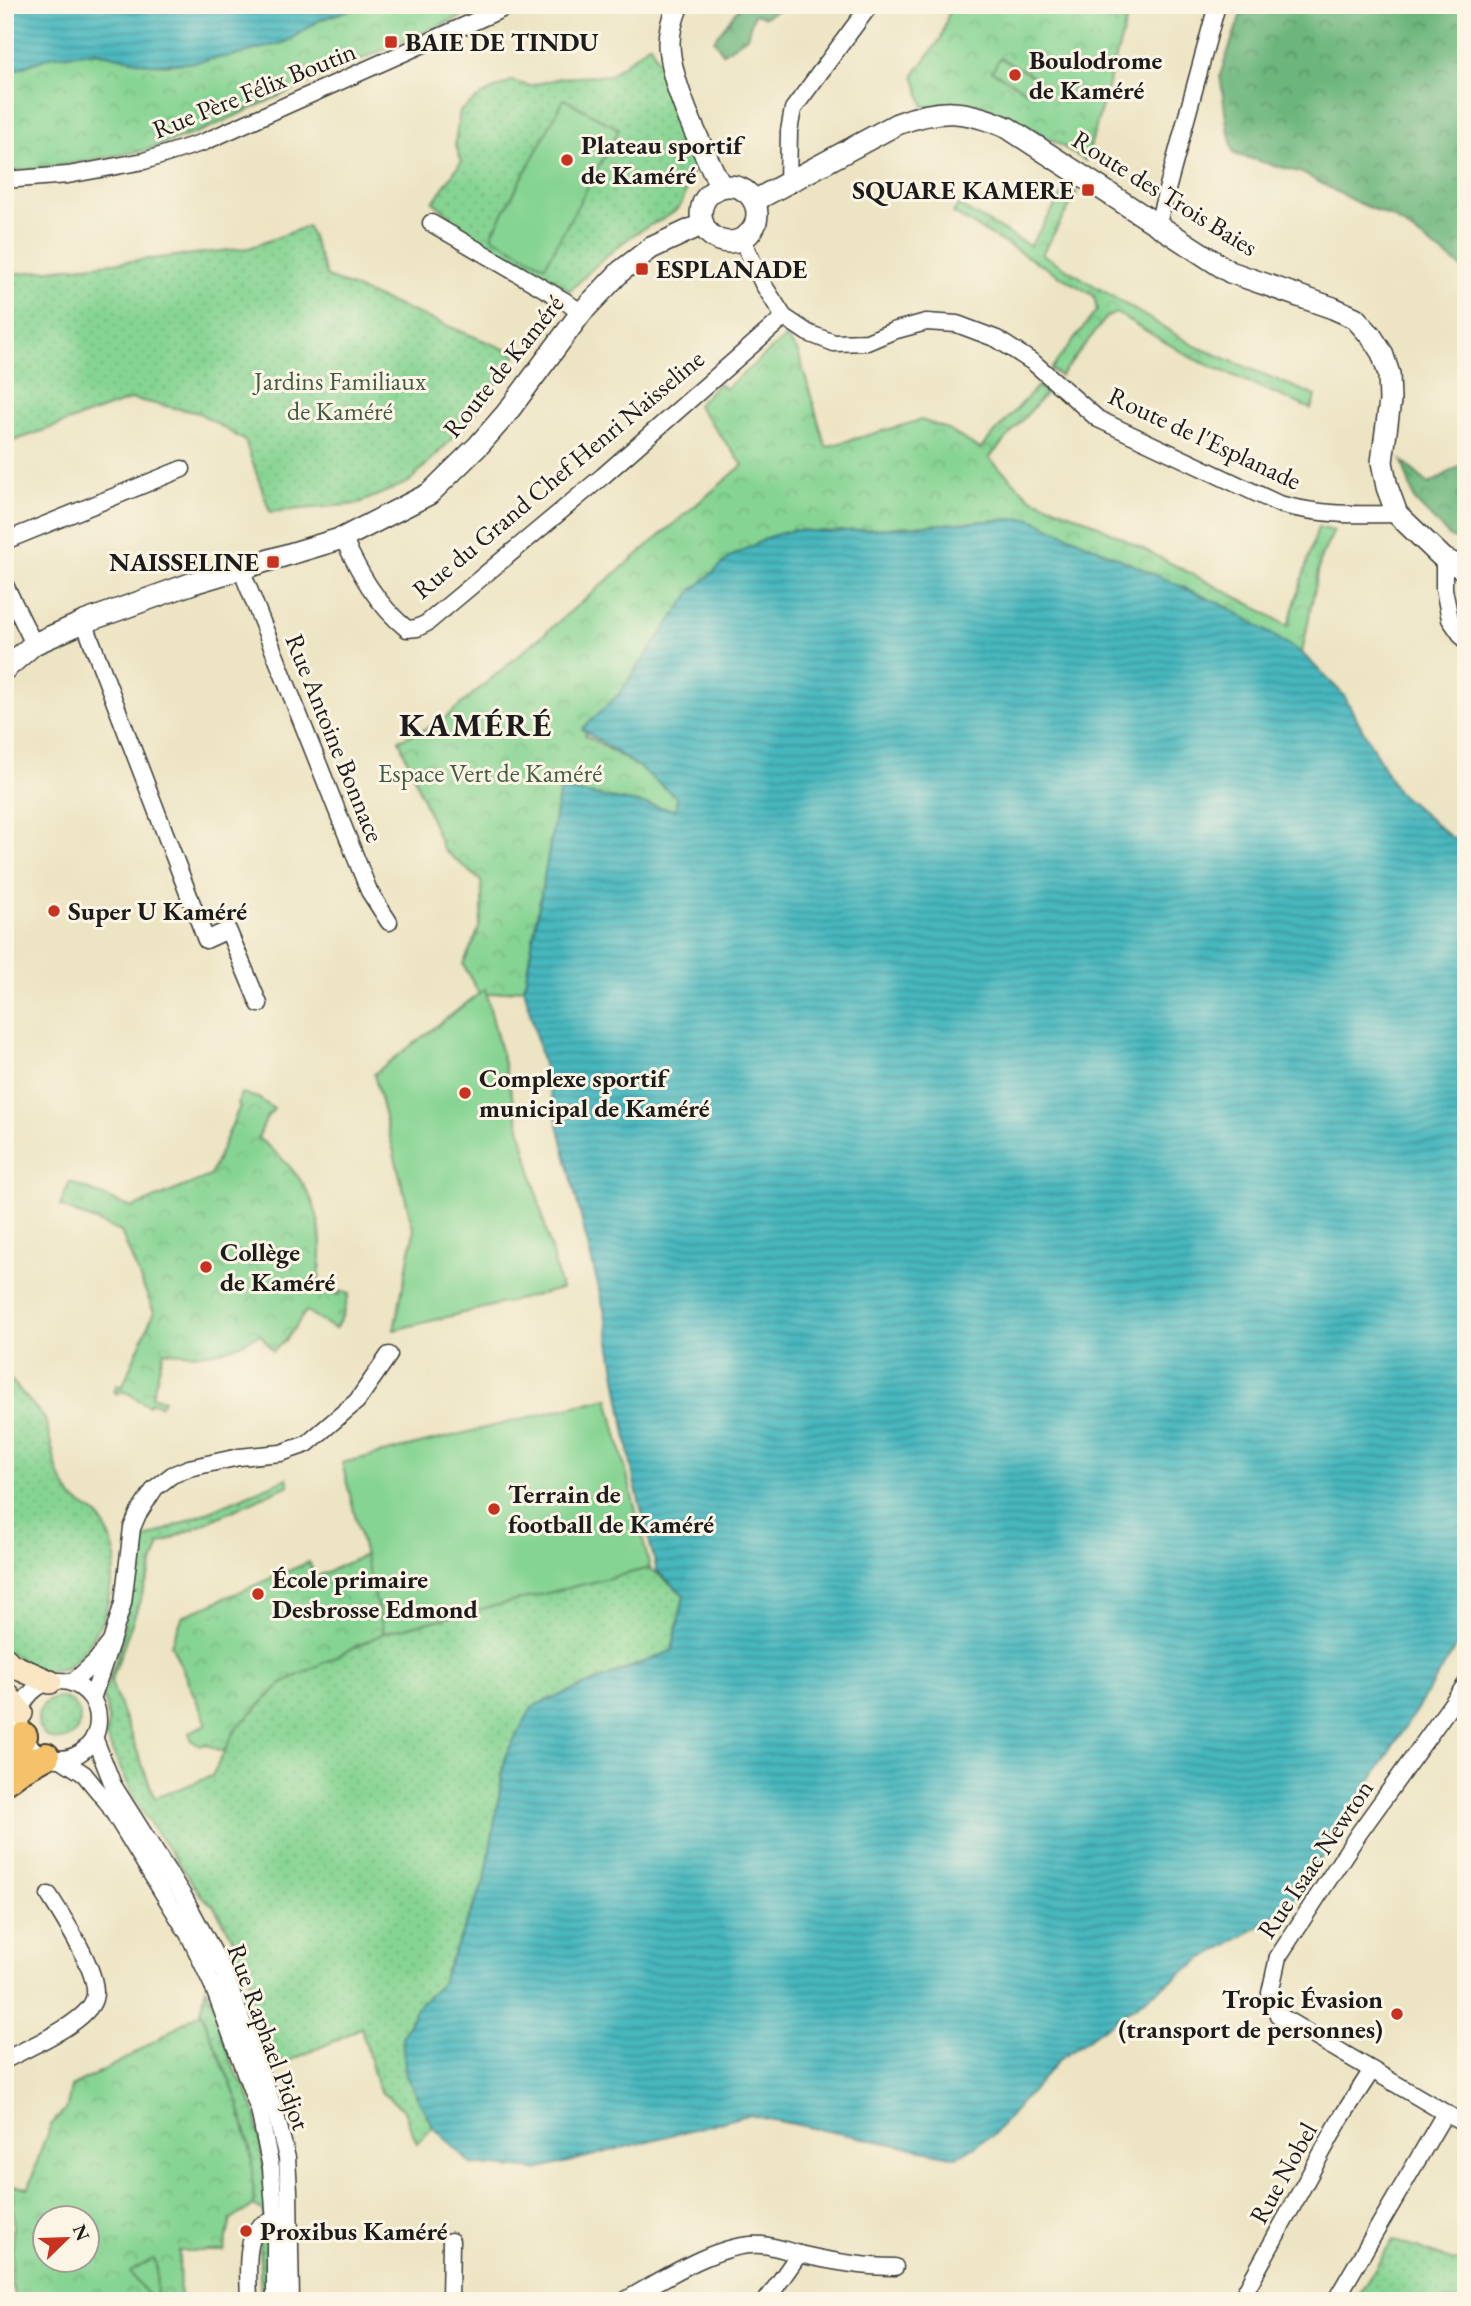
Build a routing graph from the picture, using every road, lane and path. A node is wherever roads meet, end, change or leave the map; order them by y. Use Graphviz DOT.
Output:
graph roads {
  1 [pos="511,5"];
  2 [pos="678,5"];
  3 [pos="870,5"];
  4 [pos="1217,5"];
  5 [pos="5,180"];
  6 [pos="788,184"];
  7 [pos="721,187"];
  8 [pos="754,201"];
  9 [pos="430,223"];
  10 [pos="1158,223"];
  11 [pos="703,224"];
  12 [pos="742,239"];
  13 [pos="581,313"];
  14 [pos="784,317"];
  15 [pos="182,469"];
  16 [pos="1397,514"];
  17 [pos="343,538"];
  18 [pos="5,541"];
  19 [pos="1444,559"];
  20 [pos="241,569"];
  21 [pos="1466,570"];
  22 [pos="5,585"];
  23 [pos="84,622"];
  24 [pos="1466,642"];
  25 [pos="34,644"];
  26 [pos="5,669"];
  27 [pos="389,922"];
  28 [pos="259,1004"];
  29 [pos="389,1354"];
  30 [pos="111,1642"];
  31 [pos="5,1659"];
  32 [pos="61,1682"];
  33 [pos="1466,1684"];
  34 [pos="5,1692"];
  35 [pos="92,1699"];
  36 [pos="22,1724"];
  37 [pos="94,1737"];
  38 [pos="54,1757"];
  39 [pos="5,1763"];
  40 [pos="5,1781"];
  41 [pos="49,1895"];
  42 [pos="5,2060"];
  43 [pos="1372,2070"];
  44 [pos="1445,2113"];
  45 [pos="1466,2125"];
  46 [pos="282,2224"];
  47 [pos="451,2241"];
  48 [pos="799,2254"];
  49 [pos="895,2267"];
  50 [pos="249,2301"];
  51 [pos="275,2301"];
  52 [pos="291,2301"];
  53 [pos="450,2301"];
  54 [pos="624,2301"];
  55 [pos="766,2301"];
  56 [pos="1240,2301"];
  57 [pos="1339,2301"];
  1 -- 5 [label="street, Rue Père Félix Boutin"];
  2 -- 7 [label="street"];
  3 -- 6 [label="street"];
  4 -- 10 [label="street"];
  6 -- 8 [label="street, Route des Trois Baies"];
  6 -- 10 [label="street, Route des Trois Baies"];
  7 -- 8 [label="street"];
  7 -- 11 [label="street"];
  8 -- 12 [label="street"];
  9 -- 13 [label="street"];
  10 -- 16 [label="street, Route des Trois Baies"];
  11 -- 12 [label="street"];
  11 -- 13 [label="street, Route de Kaméré"];
  12 -- 14 [label="street, Route de l'Esplanade"];
  13 -- 17 [label="street, Route de Kaméré"];
  14 -- 16 [label="street, Route de l'Esplanade"];
  14 -- 17 [label="street, Rue du Grand Chef Henri Naisseline"];
  15 -- 18 [label="street"];
  16 -- 19 [label="street, Route des Trois Baies"];
  17 -- 20 [label="street"];
  19 -- 21 [label="street, Route des Trois Baies"];
  19 -- 24 [label="street"];
  20 -- 23 [label="street"];
  20 -- 27 [label="street, Rue Antoine Bonnace"];
  22 -- 25 [label="street"];
  23 -- 25 [label="street"];
  23 -- 28 [label="street"];
  25 -- 26 [label="street"];
  29 -- 30 [label="street"];
  30 -- 32 [label="street"];
  30 -- 35 [label="street"];
  31 -- 32 [label="main road"];
  32 -- 35 [label="street"];
  32 -- 36 [label="street"];
  33 -- 43 [label="street, Rue Isaac Newton"];
  34 -- 36 [label="main road"];
  35 -- 37 [label="street"];
  36 -- 38 [label="street"];
  36 -- 39 [label="main road"];
  37 -- 38 [label="street"];
  37 -- 46 [label="street, Rue Raphael Pidjot"];
  38 -- 40 [label="main road"];
  38 -- 46 [label="street, Rue Raphael Pidjot"];
  41 -- 42 [label="street"];
  43 -- 44 [label="street, Rue Isaac Newton"];
  43 -- 56 [label="street, Rue Nobel"];
  44 -- 45 [label="street, Rue Isaac Newton"];
  44 -- 57 [label="street"];
  46 -- 50 [label="street"];
  46 -- 51 [label="street, Rue Raphael Pidjot"];
  46 -- 52 [label="street, Rue Raphael Pidjot"];
  47 -- 53 [label="street"];
  48 -- 49 [label="street"];
  48 -- 54 [label="street"];
  48 -- 55 [label="street"];
}
